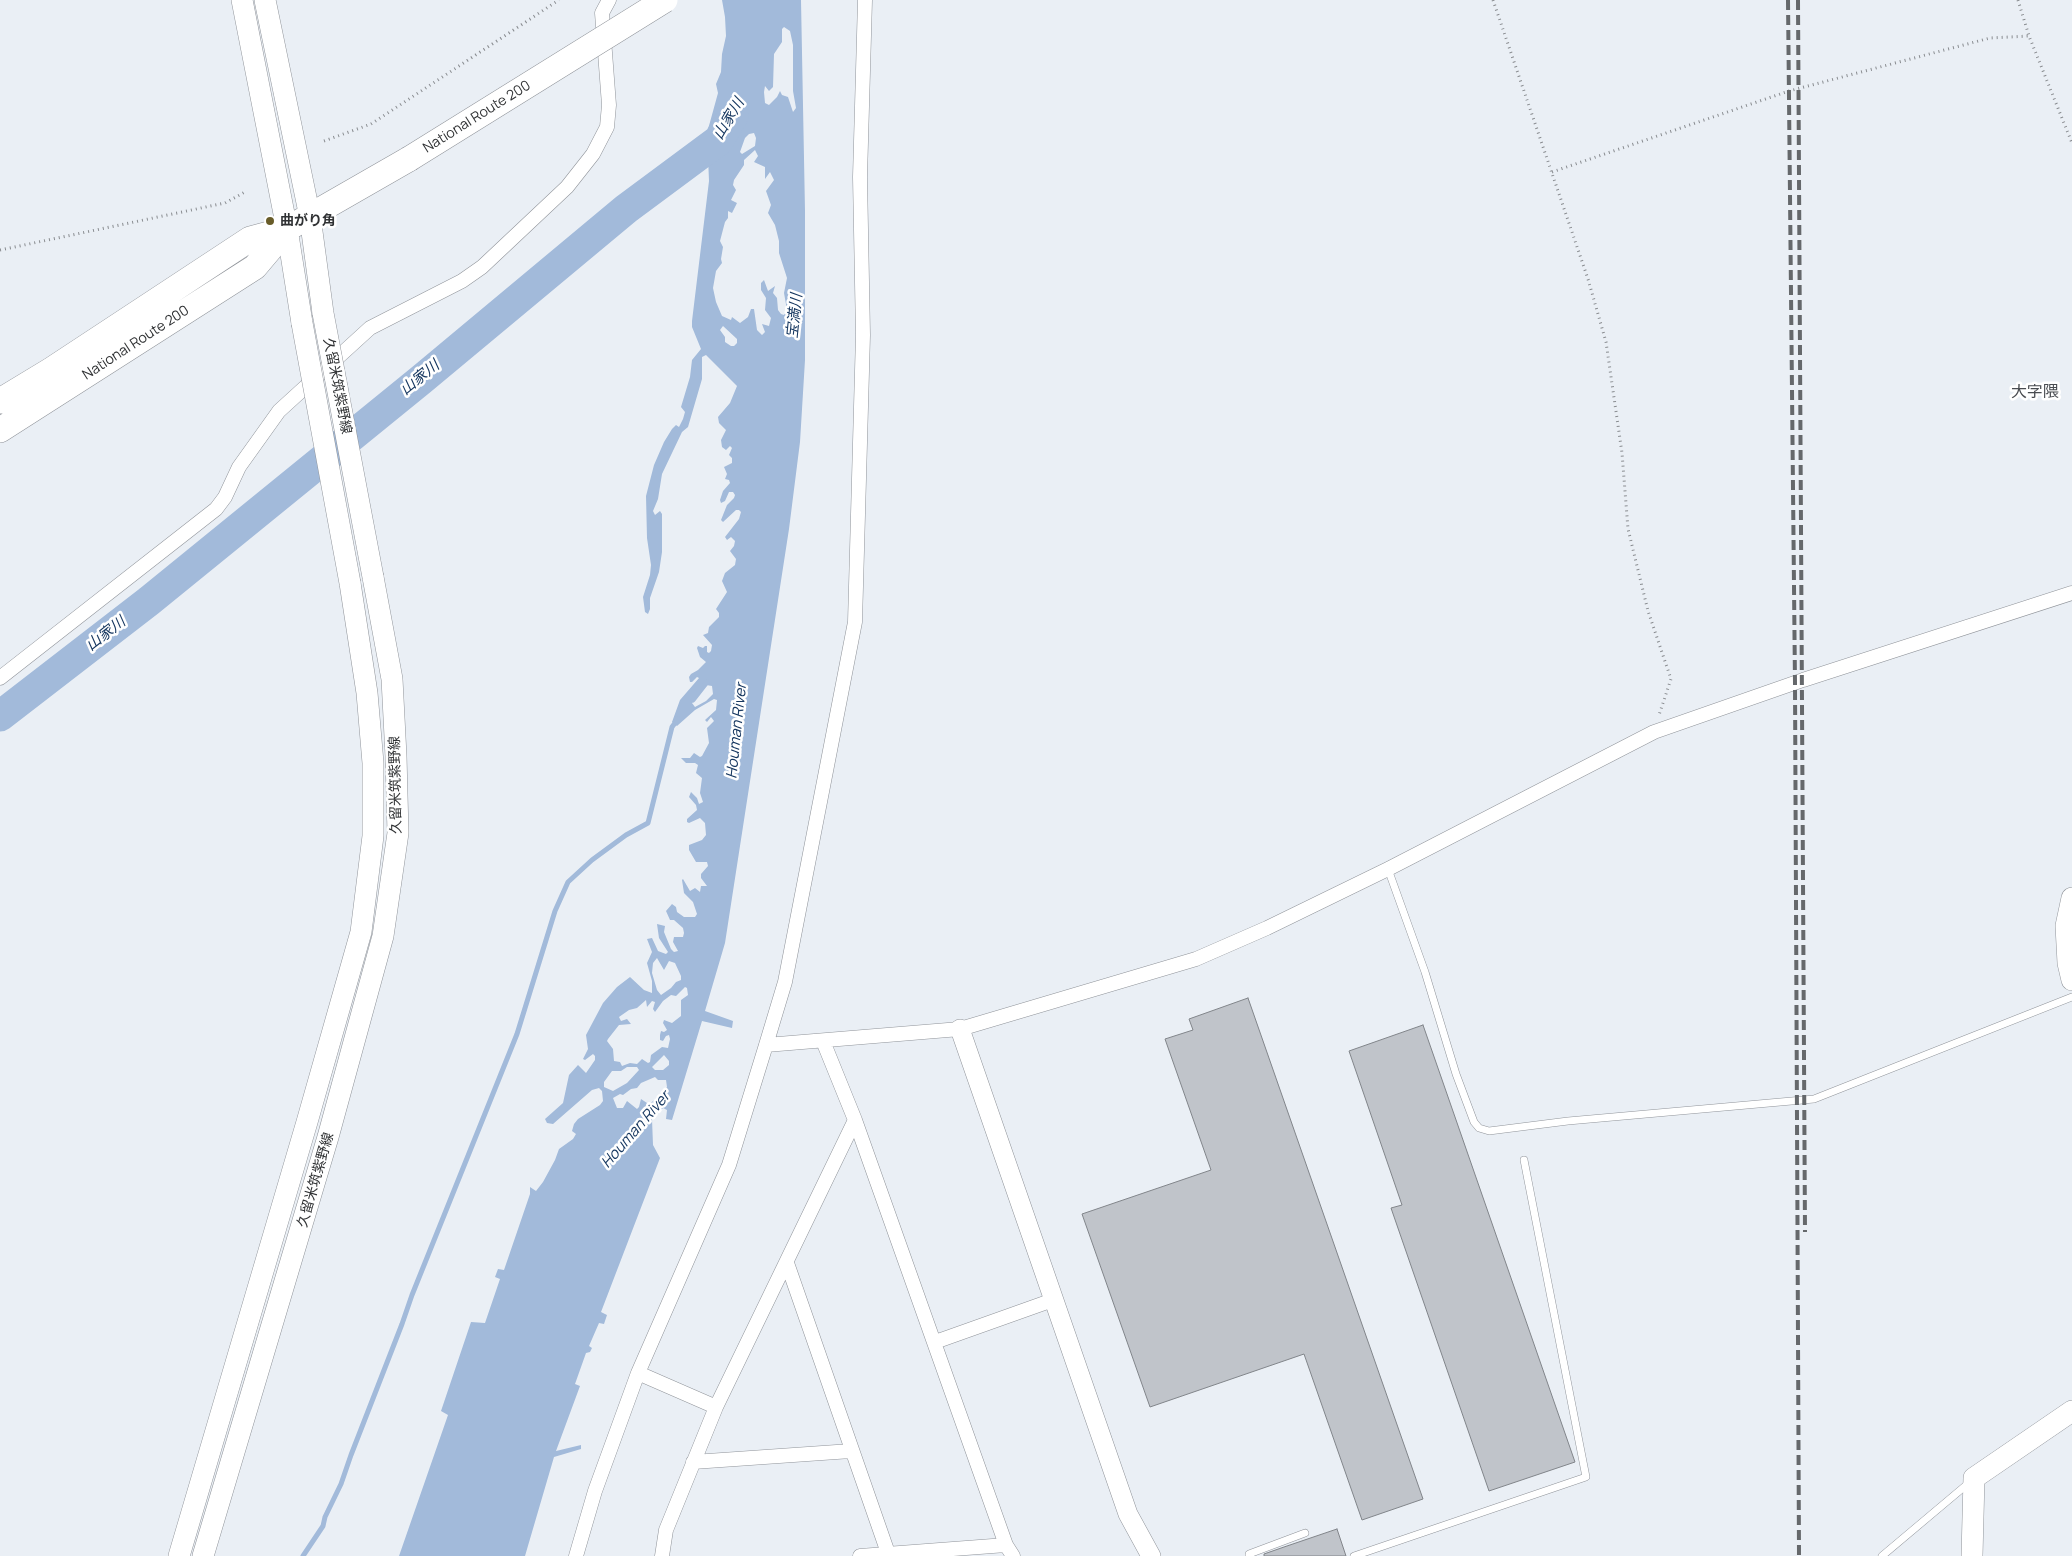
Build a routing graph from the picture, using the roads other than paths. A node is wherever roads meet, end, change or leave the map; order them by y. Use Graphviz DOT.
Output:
graph roads {
  1 [pos="242,0"];
  2 [pos="265,0"];
  3 [pos="609,0"];
  4 [pos="665,0"];
  5 [pos="865,0"];
  6 [pos="310,217"];
  7 [pos="287,228"];
  8 [pos="0,401"];
  9 [pos="0,430"];
  10 [pos="2072,593"];
  11 [pos="0,678"];
  12 [pos="1388,868"];
  13 [pos="2072,898"];
  14 [pos="2072,980"];
  15 [pos="2072,997"];
  16 [pos="960,1029"];
  17 [pos="823,1041"];
  18 [pos="766,1045"];
  19 [pos="855,1120"];
  20 [pos="1524,1160"];
  21 [pos="787,1263"];
  22 [pos="1053,1300"];
  23 [pos="935,1342"];
  24 [pos="638,1373"];
  25 [pos="716,1407"];
  26 [pos="2072,1411"];
  27 [pos="851,1451"];
  28 [pos="693,1462"];
  29 [pos="1974,1478"];
  30 [pos="1305,1532"];
  31 [pos="1010,1550"];
  32 [pos="888,1554"];
  33 [pos="179,1556"];
  34 [pos="203,1556"];
  35 [pos="576,1556"];
  36 [pos="662,1556"];
  37 [pos="860,1556"];
  38 [pos="1151,1556"];
  39 [pos="1249,1556"];
  40 [pos="1354,1556"];
  41 [pos="1882,1556"];
  42 [pos="1972,1556"];
  1 -- 7 [label="main road, 久留米筑紫野線"];
  2 -- 6 [label="main road, 久留米筑紫野線"];
  3 -- 11 [label="street"];
  4 -- 6 [label="highway, National Route 200, bridge"];
  5 -- 18 [label="street"];
  6 -- 7 [label="highway, National Route 200"];
  6 -- 34 [label="main road, 久留米筑紫野線, bridge"];
  7 -- 8 [label="highway, National Route 200"];
  7 -- 9 [label="highway, National Route 200"];
  7 -- 33 [label="main road, 久留米筑紫野線, bridge"];
  10 -- 12 [label="street"];
  12 -- 15 [label="lane"];
  12 -- 16 [label="street"];
  13 -- 14 [label="main road"];
  16 -- 17 [label="street"];
  16 -- 22 [label="street"];
  17 -- 18 [label="street"];
  17 -- 19 [label="street"];
  18 -- 24 [label="street"];
  19 -- 21 [label="street"];
  19 -- 23 [label="street"];
  20 -- 40 [label="lane"];
  21 -- 25 [label="street"];
  21 -- 27 [label="street"];
  22 -- 23 [label="street"];
  22 -- 38 [label="street"];
  23 -- 31 [label="street"];
  24 -- 25 [label="street"];
  24 -- 35 [label="street"];
  25 -- 28 [label="street"];
  26 -- 29 [label="main road"];
  27 -- 28 [label="street"];
  27 -- 32 [label="street"];
  28 -- 36 [label="street"];
  29 -- 41 [label="lane"];
  29 -- 42 [label="main road"];
  30 -- 39 [label="lane"];
  31 -- 32 [label="street"];
  32 -- 37 [label="street"];
}
